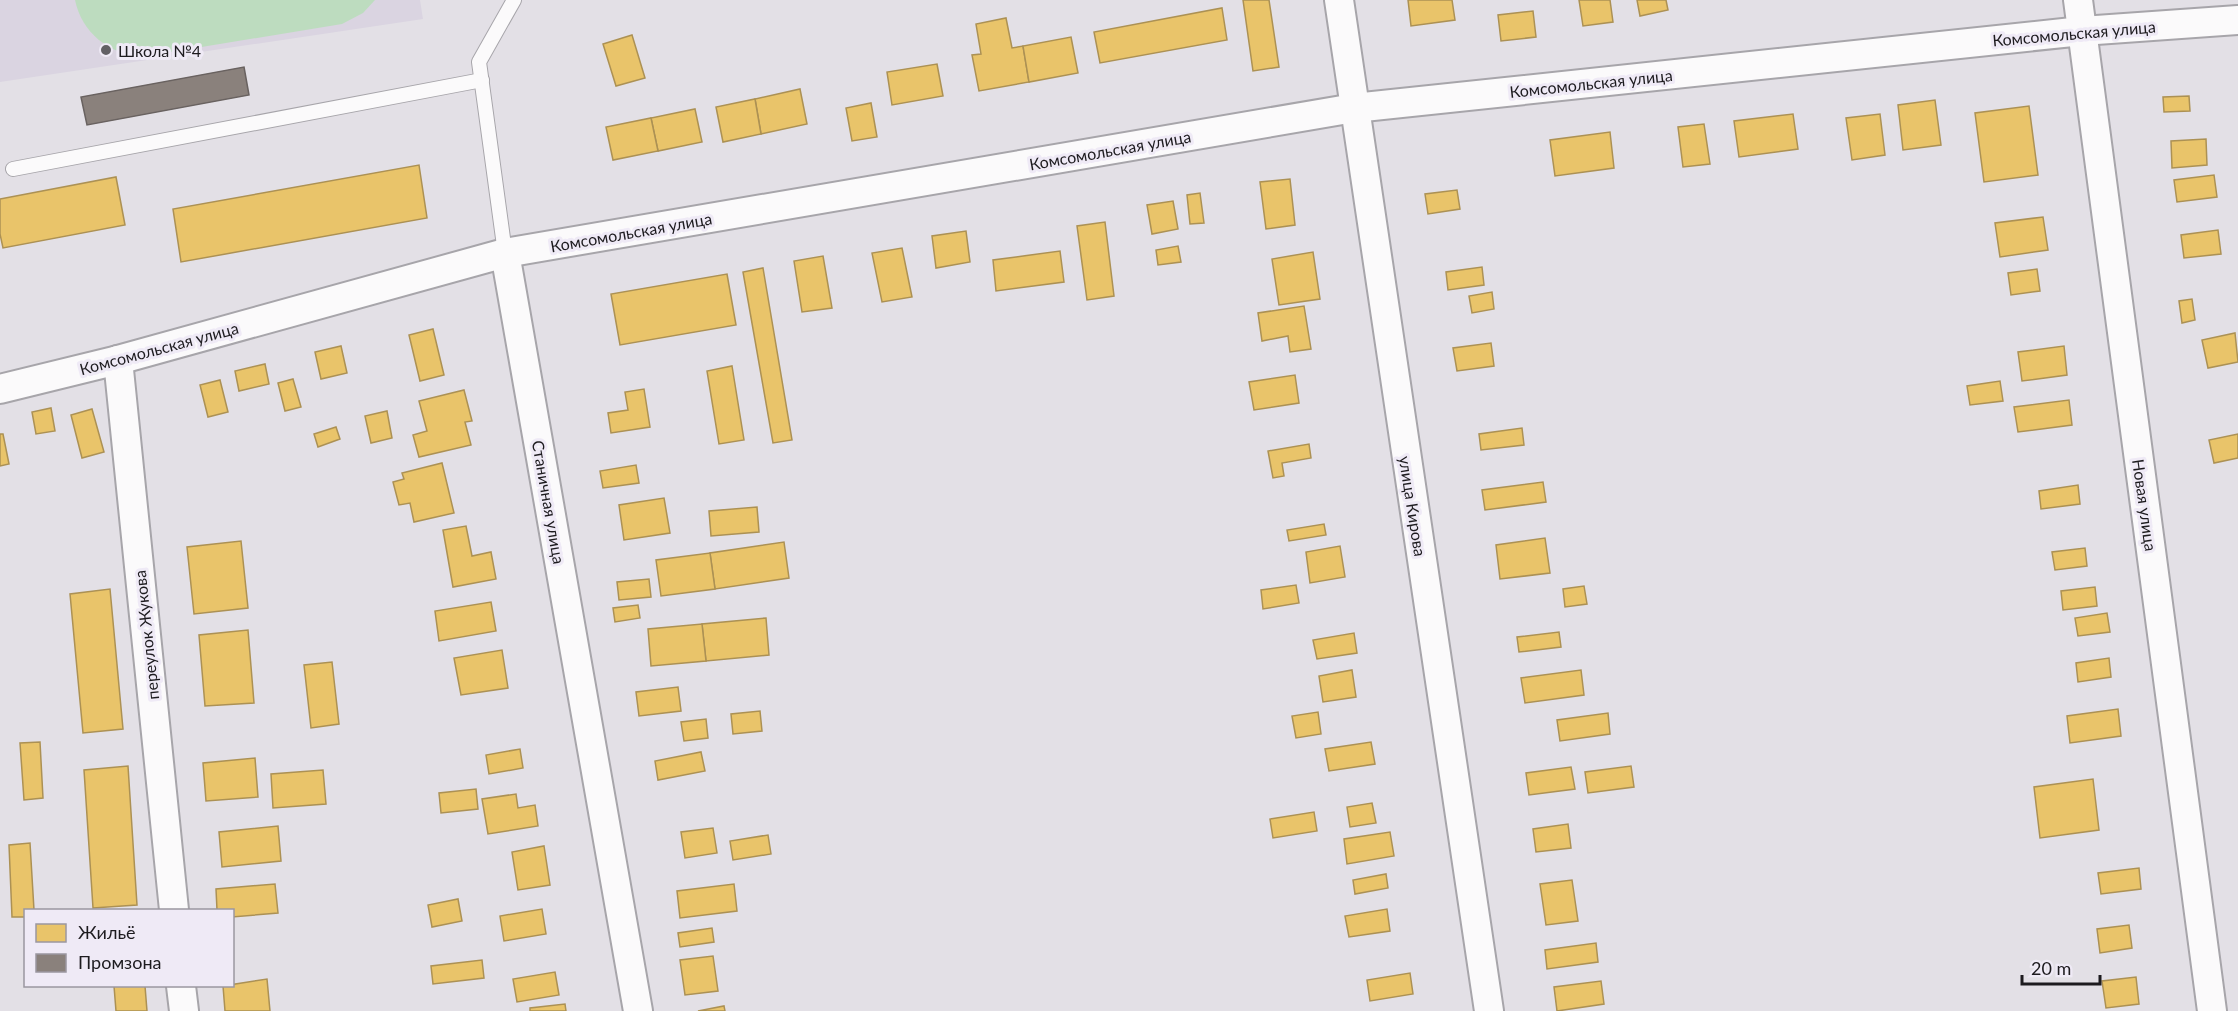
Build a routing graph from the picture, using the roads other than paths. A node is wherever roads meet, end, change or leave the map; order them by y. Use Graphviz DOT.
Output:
graph roads {
  1 [pos="514,0"];
  2 [pos="1339,0"];
  3 [pos="2078,0"];
  4 [pos="2238,20"];
  5 [pos="2082,31"];
  6 [pos="482,80"];
  7 [pos="1354,108"];
  8 [pos="13,169"];
  9 [pos="505,253"];
  10 [pos="118,360"];
  11 [pos="0,389"];
  12 [pos="174,909"];
  13 [pos="181,987"];
  14 [pos="184,1011"];
  15 [pos="638,1011"];
  16 [pos="1489,1011"];
  17 [pos="2212,1011"];
  1 -- 6 [label="lane, Станичная улица"];
  2 -- 7 [label="street, улица Кирова"];
  3 -- 5 [label="street, Новая улица"];
  4 -- 5 [label="street, Комсомольская улица"];
  5 -- 7 [label="street, Комсомольская улица"];
  5 -- 17 [label="street, Новая улица"];
  6 -- 8 [label="lane"];
  6 -- 9 [label="lane, Станичная улица"];
  7 -- 9 [label="street, Комсомольская улица"];
  7 -- 16 [label="street, улица Кирова"];
  9 -- 10 [label="street, Комсомольская улица"];
  9 -- 15 [label="street, Станичная улица"];
  10 -- 11 [label="street, Комсомольская улица"];
  10 -- 12 [label="street, переулок Жукова"];
  13 -- 14 [label="street"];
}
